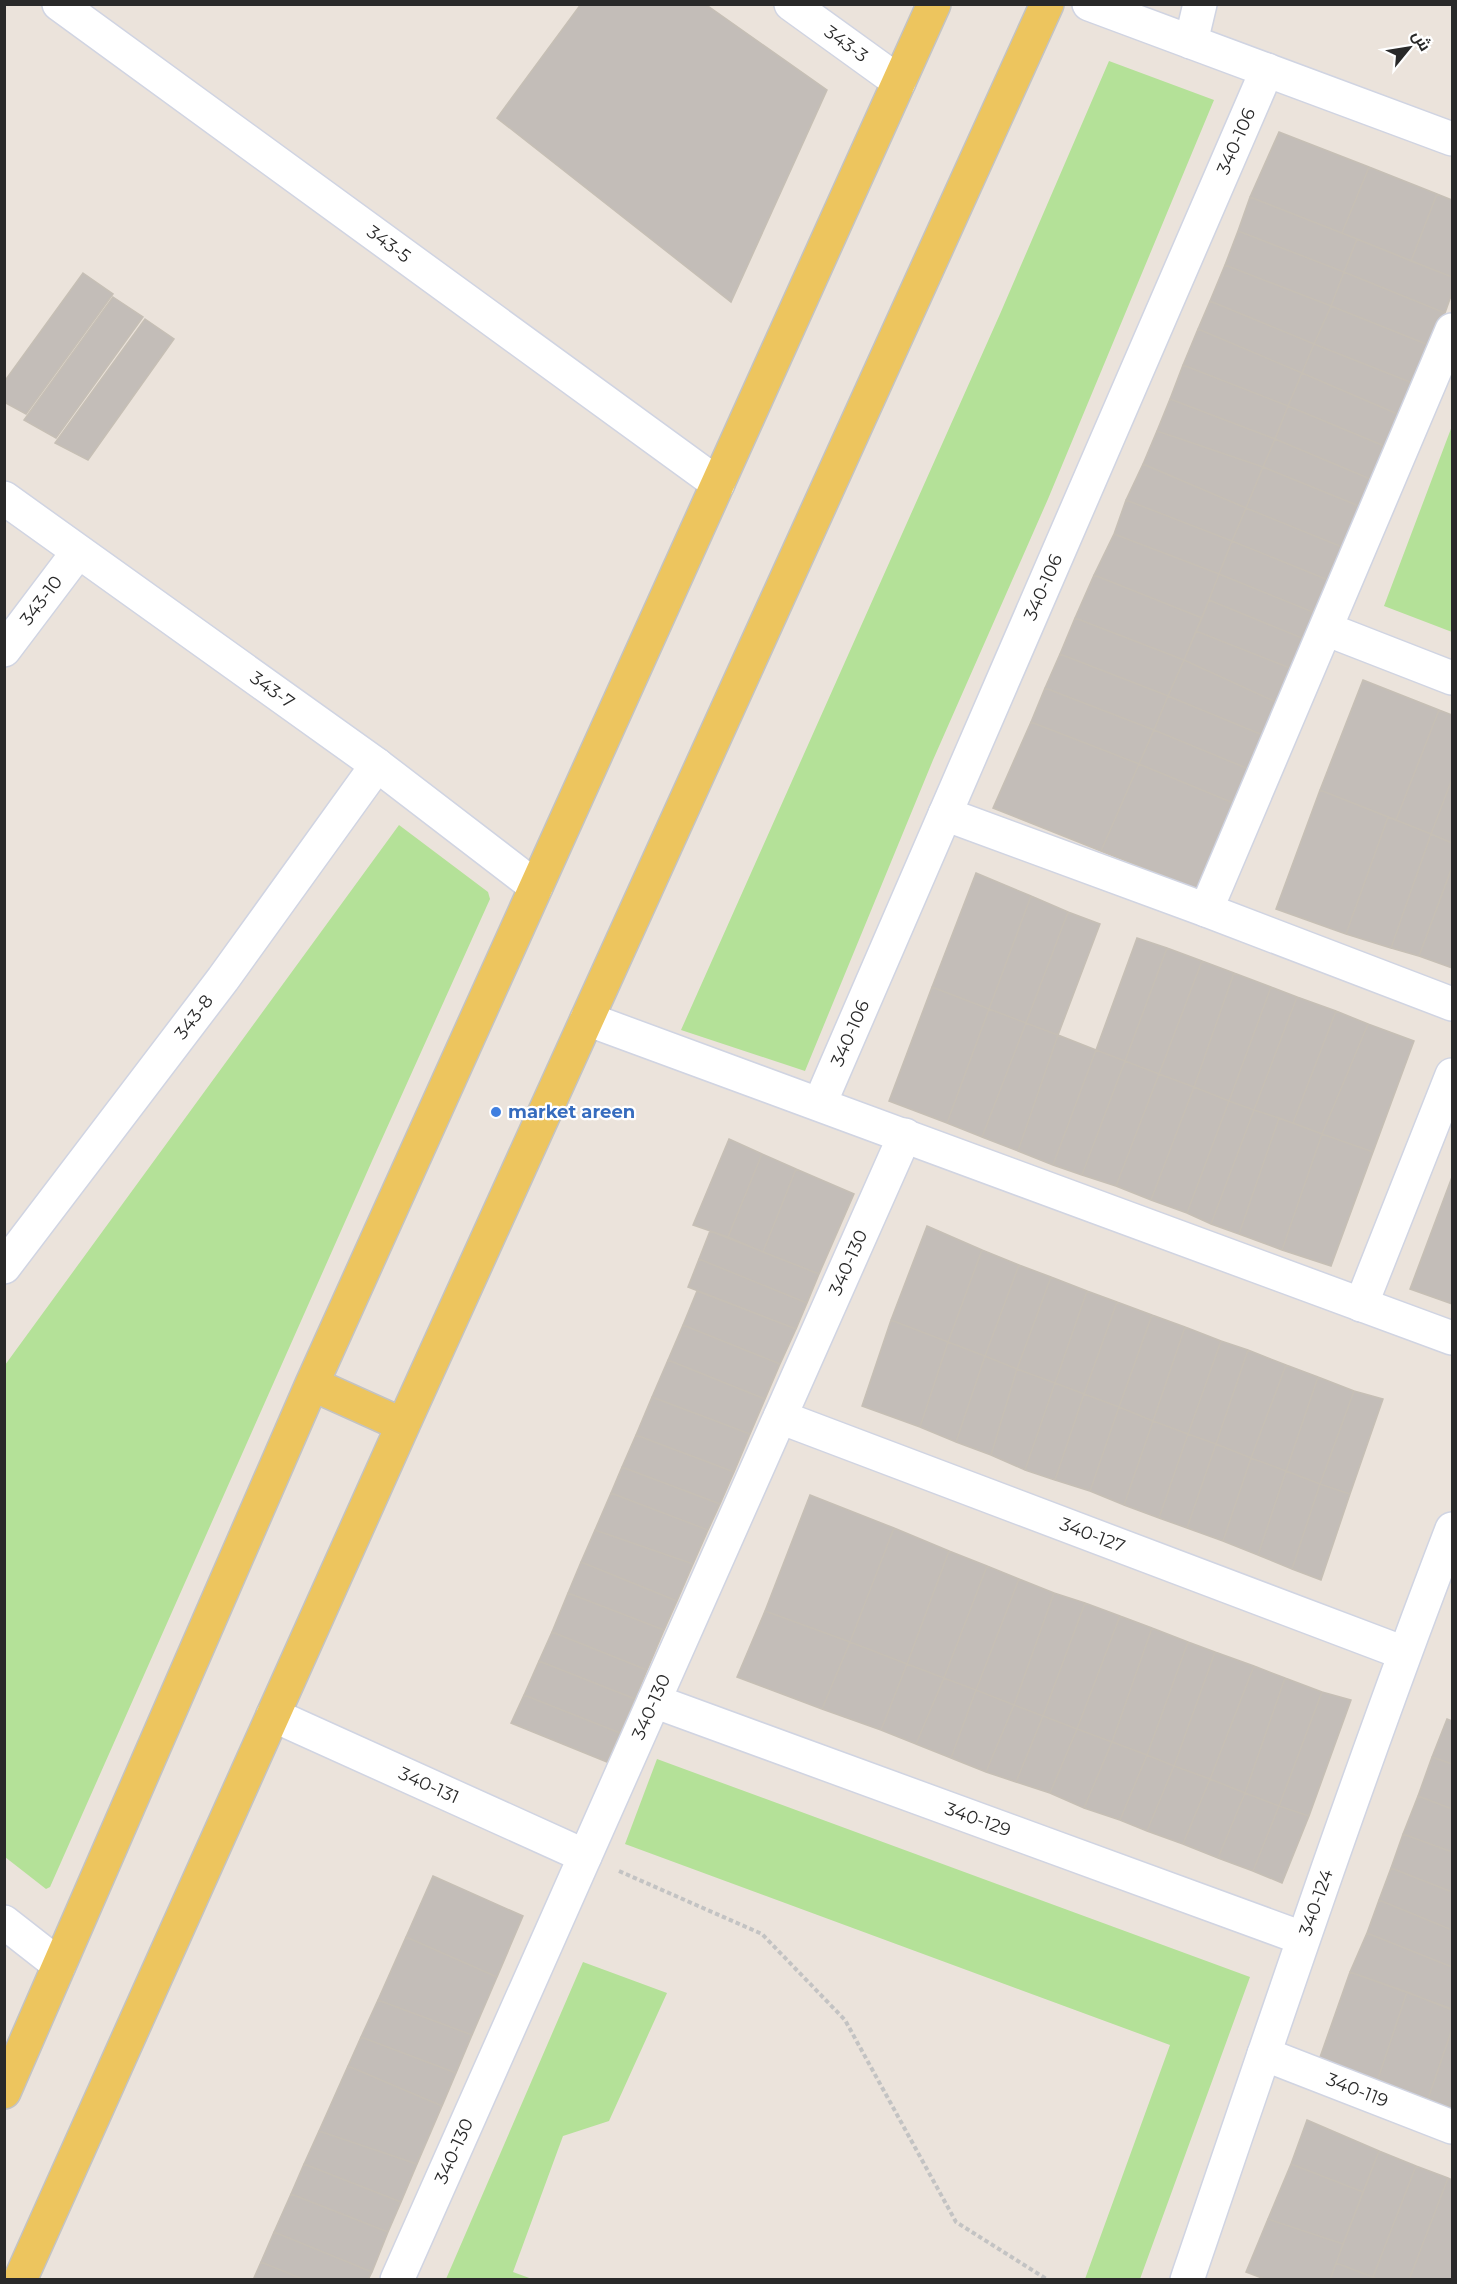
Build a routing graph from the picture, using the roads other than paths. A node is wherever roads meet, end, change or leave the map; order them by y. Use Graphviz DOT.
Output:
graph roads {
  1 [pos="59,4"];
  2 [pos="792,4"];
  3 [pos="934,4"];
  4 [pos="1047,4"];
  5 [pos="1089,4"];
  6 [pos="1200,4"];
  7 [pos="1191,42"];
  8 [pos="1267,70"];
  9 [pos="899,82"];
  10 [pos="1452,138"];
  11 [pos="1452,330"];
  12 [pos="718,484"];
  13 [pos="4,498"];
  14 [pos="78,552"];
  15 [pos="1326,629"];
  16 [pos="4,650"];
  17 [pos="1452,678"];
  18 [pos="377,765"];
  19 [pos="945,814"];
  20 [pos="536,887"];
  21 [pos="1206,910"];
  22 [pos="1452,1004"];
  23 [pos="587,1019"];
  24 [pos="1452,1075"];
  25 [pos="820,1103"];
  26 [pos="905,1135"];
  27 [pos="4,1267"];
  28 [pos="1361,1305"];
  29 [pos="1452,1338"];
  30 [pos="312,1384"];
  31 [pos="780,1417"];
  32 [pos="403,1425"];
  33 [pos="1452,1528"];
  34 [pos="1404,1653"];
  35 [pos="654,1701"];
  36 [pos="273,1715"];
  37 [pos="585,1857"];
  38 [pos="4,1922"];
  39 [pos="1302,1938"];
  40 [pos="59,1965"];
  41 [pos="1264,2054"];
  42 [pos="4,2092"];
  43 [pos="1452,2127"];
  44 [pos="20,2280"];
  45 [pos="397,2280"];
  46 [pos="1187,2280"];
  1 -- 12 [label="street, 343-5"];
  2 -- 9 [label="street, 343-3"];
  3 -- 9 [label="main road"];
  4 -- 23 [label="main road"];
  5 -- 7 [label="street"];
  6 -- 7 [label="street"];
  7 -- 8 [label="street"];
  8 -- 10 [label="street"];
  8 -- 19 [label="street, 340-106"];
  9 -- 12 [label="main road"];
  11 -- 15 [label="street"];
  12 -- 20 [label="main road"];
  13 -- 14 [label="street, 343-7"];
  14 -- 16 [label="street, 343-10"];
  14 -- 18 [label="street, 343-7"];
  15 -- 17 [label="street"];
  15 -- 21 [label="street"];
  18 -- 20 [label="street, 343-7"];
  18 -- 27 [label="street, 343-8"];
  19 -- 21 [label="street"];
  19 -- 25 [label="street, 340-106"];
  20 -- 30 [label="main road"];
  21 -- 22 [label="street"];
  23 -- 25 [label="street"];
  23 -- 32 [label="main road"];
  24 -- 28 [label="street"];
  25 -- 26 [label="street"];
  26 -- 28 [label="street"];
  26 -- 31 [label="street, 340-130"];
  28 -- 29 [label="street"];
  30 -- 32 [label="main road"];
  30 -- 40 [label="main road"];
  31 -- 34 [label="street, 340-127"];
  31 -- 35 [label="street, 340-130"];
  32 -- 36 [label="main road"];
  33 -- 34 [label="street, 340-124"];
  34 -- 39 [label="street, 340-124"];
  35 -- 37 [label="street, 340-130"];
  35 -- 39 [label="street, 340-129"];
  36 -- 37 [label="street, 340-131"];
  36 -- 44 [label="main road"];
  37 -- 45 [label="street, 340-130"];
  38 -- 40 [label="street"];
  39 -- 41 [label="street, 340-124"];
  40 -- 42 [label="main road"];
  41 -- 43 [label="street, 340-119"];
  41 -- 46 [label="street, 340-124"];
}
